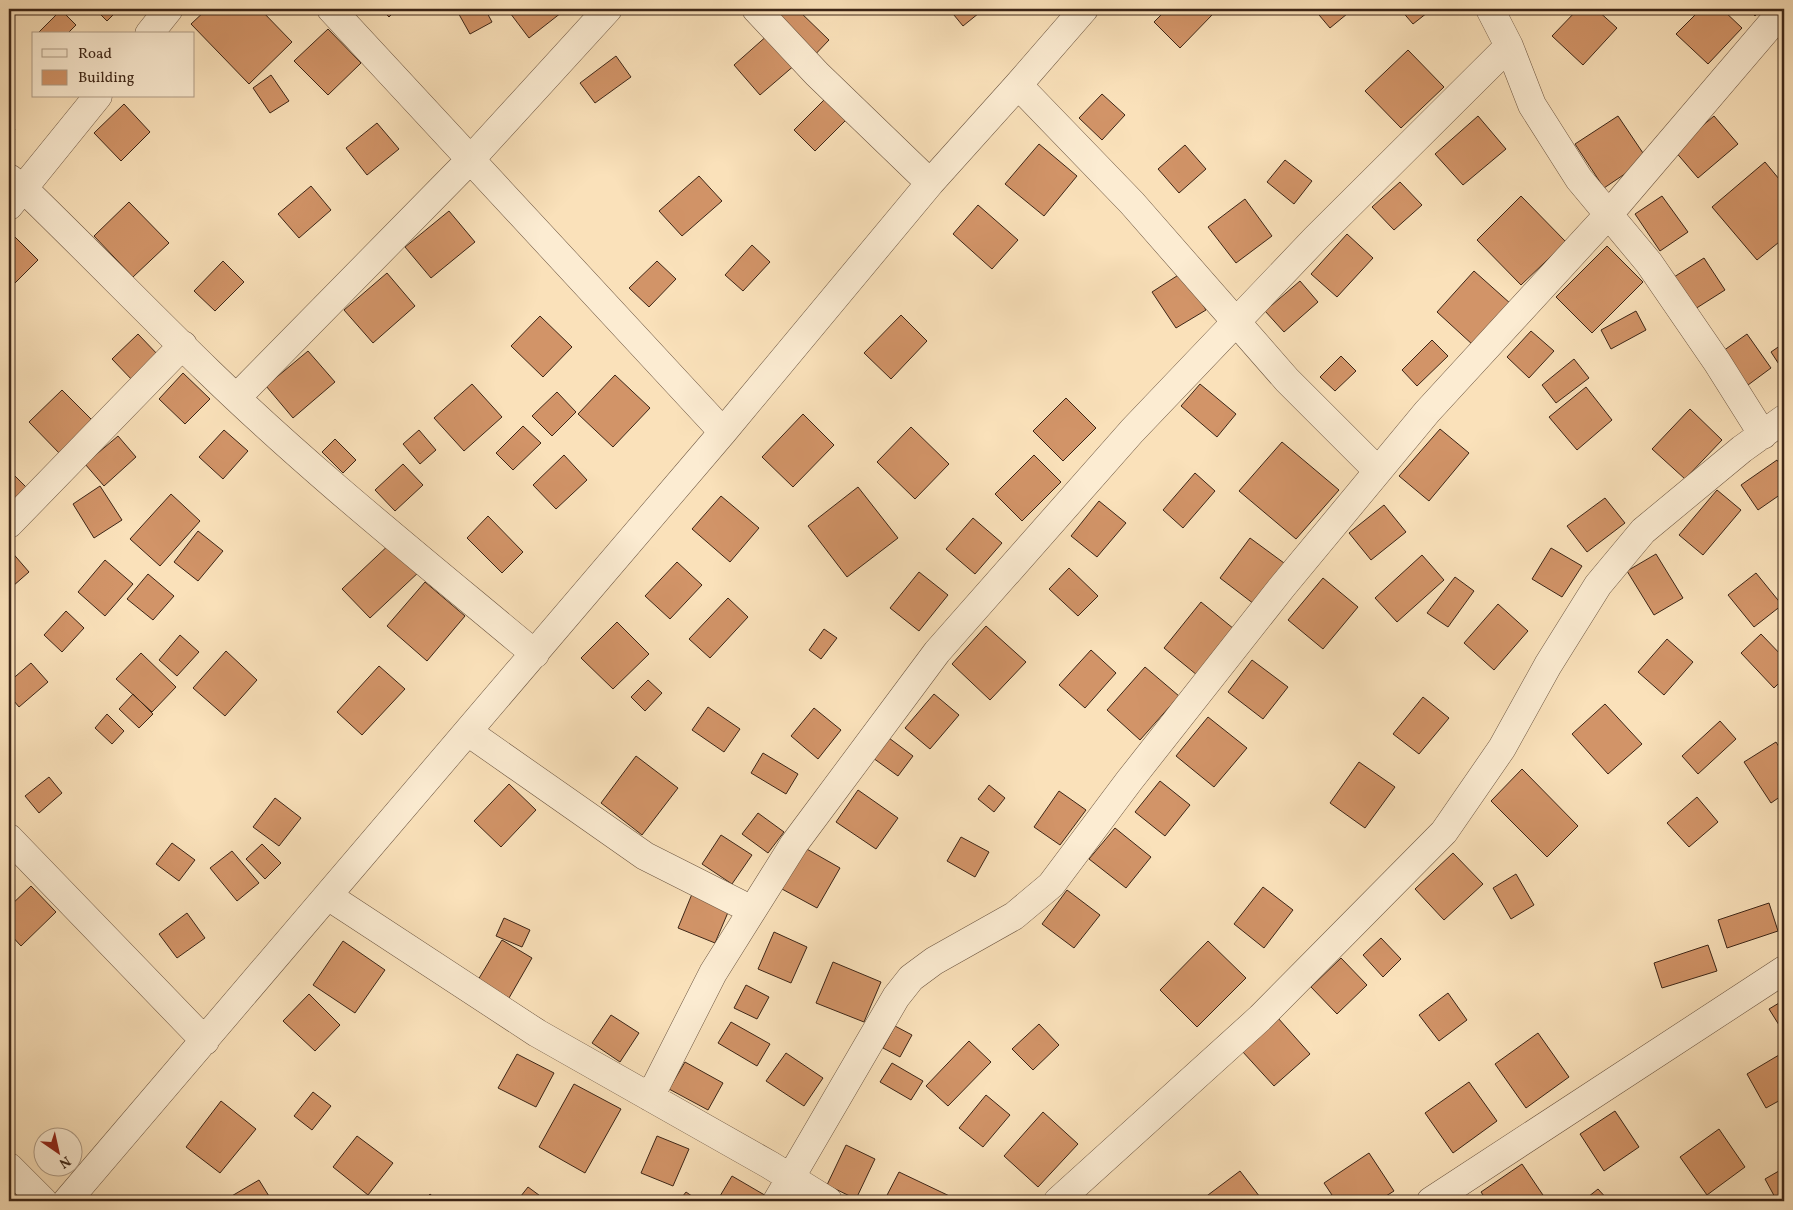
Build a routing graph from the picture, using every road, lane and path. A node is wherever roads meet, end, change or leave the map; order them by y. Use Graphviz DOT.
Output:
graph roads {
  1 [pos="169,9"];
  2 [pos="331,9"];
  3 [pos="608,9"];
  4 [pos="756,9"];
  5 [pos="1084,9"];
  6 [pos="1490,9"];
  7 [pos="1784,9"];
  8 [pos="151,32"];
  9 [pos="1509,46"];
  10 [pos="1018,86"];
  11 [pos="96,98"];
  12 [pos="470,160"];
  13 [pos="930,183"];
  14 [pos="14,191"];
  15 [pos="1609,214"];
  16 [pos="1236,321"];
  17 [pos="183,345"];
  18 [pos="237,397"];
  19 [pos="1774,427"];
  20 [pos="723,432"];
  21 [pos="1378,471"];
  22 [pos="9,524"];
  23 [pos="535,654"];
  24 [pos="468,732"];
  25 [pos="9,838"];
  26 [pos="328,896"];
  27 [pos="752,910"];
  28 [pos="1784,970"];
  29 [pos="205,1041"];
  30 [pos="650,1097"];
  31 [pos="9,1167"];
  32 [pos="785,1190"];
  33 [pos="43,1201"];
  34 [pos="67,1201"];
  35 [pos="828,1201"];
  36 [pos="1058,1201"];
  37 [pos="1431,1201"];
  1 -- 8 [label="street"];
  2 -- 12 [label="street"];
  3 -- 12 [label="street"];
  4 -- 13 [label="street"];
  5 -- 10 [label="street"];
  6 -- 9 [label="street"];
  7 -- 15 [label="street"];
  9 -- 15 [label="street"];
  9 -- 16 [label="street"];
  10 -- 13 [label="street"];
  10 -- 16 [label="street"];
  11 -- 14 [label="street"];
  12 -- 18 [label="street"];
  12 -- 20 [label="street"];
  13 -- 20 [label="street"];
  14 -- 17 [label="street"];
  15 -- 19 [label="street"];
  15 -- 21 [label="street"];
  16 -- 21 [label="street"];
  16 -- 27 [label="street"];
  17 -- 18 [label="street"];
  17 -- 22 [label="street"];
  18 -- 23 [label="street"];
  19 -- 36 [label="street"];
  20 -- 23 [label="street"];
  21 -- 32 [label="street"];
  23 -- 24 [label="street"];
  24 -- 26 [label="street"];
  24 -- 27 [label="street"];
  25 -- 29 [label="street"];
  26 -- 29 [label="street"];
  26 -- 30 [label="street"];
  27 -- 30 [label="street"];
  28 -- 37 [label="street"];
  29 -- 34 [label="street"];
  30 -- 32 [label="street"];
  31 -- 33 [label="street"];
  32 -- 35 [label="street"];
}
